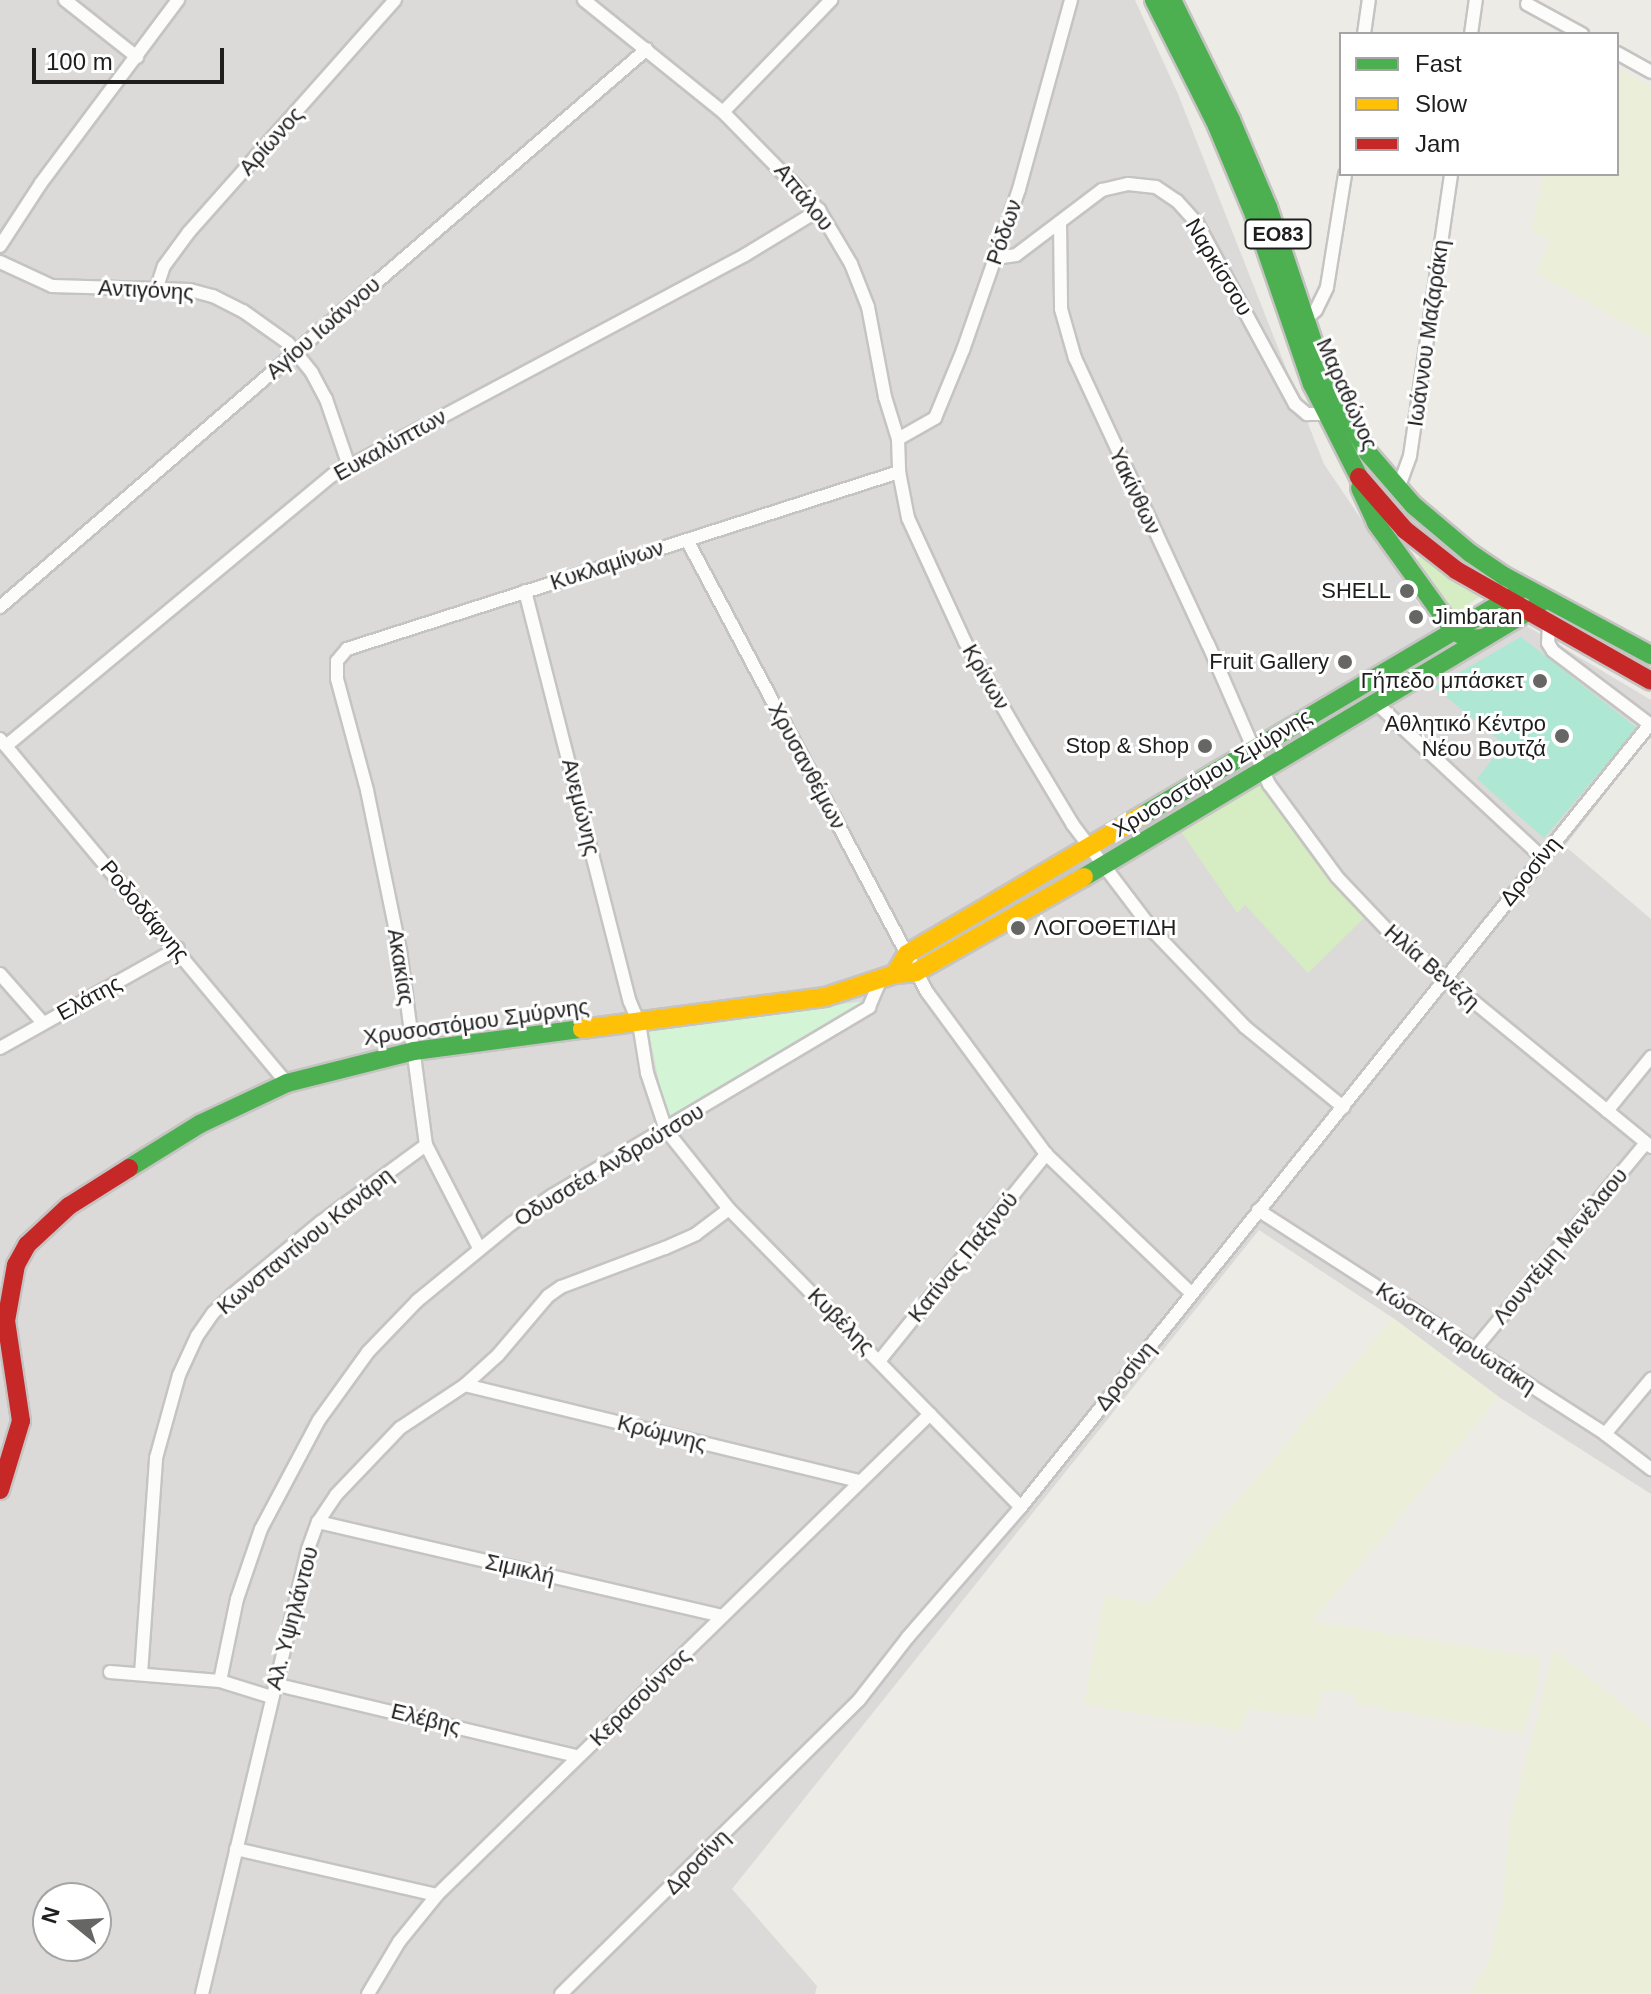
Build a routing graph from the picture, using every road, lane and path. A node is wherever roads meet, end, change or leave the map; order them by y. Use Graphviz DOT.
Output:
graph roads {
  1 [pos="65,0"];
  2 [pos="178,0"];
  3 [pos="395,0"];
  4 [pos="584,0"];
  5 [pos="831,0"];
  6 [pos="1071,0"];
  7 [pos="1154,0"];
  8 [pos="1172,0"];
  9 [pos="1369,0"];
  10 [pos="1476,0"];
  11 [pos="1527,4"];
  12 [pos="1364,32"];
  13 [pos="1471,32"];
  14 [pos="1578,32"];
  15 [pos="647,49"];
  16 [pos="1619,54"];
  17 [pos="137,57"];
  18 [pos="1651,72"];
  19 [pos="723,112"];
  20 [pos="1345,176"];
  21 [pos="1451,176"];
  22 [pos="819,210"];
  23 [pos="1060,222"];
  24 [pos="0,246"];
  25 [pos="995,258"];
  26 [pos="0,262"];
  27 [pos="157,287"];
  28 [pos="1306,319"];
  29 [pos="295,351"];
  30 [pos="1326,414"];
  31 [pos="898,439"];
  32 [pos="1352,465"];
  33 [pos="349,466"];
  34 [pos="899,472"];
  35 [pos="1398,489"];
  36 [pos="687,540"];
  37 [pos="1526,588"];
  38 [pos="525,591"];
  39 [pos="1549,599"];
  40 [pos="1505,601"];
  41 [pos="0,607"];
  42 [pos="1526,613"];
  43 [pos="1549,625"];
  44 [pos="1454,631"];
  45 [pos="1484,638"];
  46 [pos="1651,655"];
  47 [pos="337,679"];
  48 [pos="1651,681"];
  49 [pos="1376,703"];
  50 [pos="1651,724"];
  51 [pos="3,743"];
  52 [pos="1255,749"];
  53 [pos="1262,771"];
  54 [pos="1089,847"];
  55 [pos="1542,857"];
  56 [pos="1103,866"];
  57 [pos="178,948"];
  58 [pos="907,954"];
  59 [pos="916,972"];
  60 [pos="0,974"];
  61 [pos="888,977"];
  62 [pos="1442,978"];
  63 [pos="43,1023"];
  64 [pos="639,1023"];
  65 [pos="0,1048"];
  66 [pos="414,1051"];
  67 [pos="1651,1057"];
  68 [pos="287,1083"];
  69 [pos="1343,1107"];
  70 [pos="1607,1111"];
  71 [pos="666,1130"];
  72 [pos="426,1145"];
  73 [pos="1648,1145"];
  74 [pos="1046,1154"];
  75 [pos="729,1209"];
  76 [pos="1258,1210"];
  77 [pos="479,1248"];
  78 [pos="1191,1293"];
  79 [pos="1474,1350"];
  80 [pos="880,1360"];
  81 [pos="1651,1379"];
  82 [pos="465,1385"];
  83 [pos="930,1414"];
  84 [pos="1605,1434"];
  85 [pos="1651,1469"];
  86 [pos="859,1481"];
  87 [pos="0,1490"];
  88 [pos="1021,1507"];
  89 [pos="318,1522"];
  90 [pos="721,1616"];
  91 [pos="110,1672"];
  92 [pos="141,1674"];
  93 [pos="220,1681"];
  94 [pos="274,1684"];
  95 [pos="271,1697"];
  96 [pos="577,1756"];
  97 [pos="236,1849"];
  98 [pos="437,1895"];
  99 [pos="202,1994"];
  100 [pos="368,1994"];
  101 [pos="561,1994"];
  1 -- 17 [label="street"];
  2 -- 17 [label="street"];
  3 -- 27 [label="street, Αρίωνος"];
  4 -- 15 [label="street, Αττάλου"];
  5 -- 19 [label="street"];
  6 -- 25 [label="street, Ρόδων"];
  7 -- 30 [label="street, Μαραθώνος / ΕΟ83"];
  8 -- 28 [label="street, Μαραθώνος / ΕΟ83"];
  9 -- 12 [label="street"];
  10 -- 13 [label="street"];
  11 -- 14 [label="street"];
  15 -- 19 [label="street, Αττάλου"];
  15 -- 29 [label="street, Αγίου Ιωάννου"];
  16 -- 18 [label="street"];
  17 -- 24 [label="street"];
  19 -- 22 [label="street, Αττάλου"];
  20 -- 28 [label="street"];
  21 -- 35 [label="street, Ιωάννου Μαζαράκη"];
  22 -- 31 [label="street, Αττάλου"];
  22 -- 33 [label="street, Ευκαλύπτων"];
  23 -- 25 [label="street, Ναρκίσσου"];
  23 -- 30 [label="street, Ναρκίσσου"];
  23 -- 52 [label="street, Υακίνθων"];
  25 -- 31 [label="street, Ρόδων"];
  26 -- 27 [label="street, Αντιγόνης"];
  27 -- 29 [label="street, Αντιγόνης"];
  28 -- 35 [label="street, Μαραθώνος / ΕΟ83"];
  29 -- 33 [label="street, Αντιγόνης"];
  29 -- 41 [label="street, Αγίου Ιωάννου"];
  30 -- 32 [label="street, Μαραθώνος / ΕΟ83"];
  31 -- 34 [label="street, Αττάλου"];
  32 -- 40 [label="street, Μαραθώνος / ΕΟ83"];
  32 -- 44 [label="street"];
  33 -- 51 [label="street, Ευκαλύπτων"];
  34 -- 36 [label="street, Κυκλαμίνων"];
  34 -- 54 [label="street, Κρίνων"];
  35 -- 37 [label="street, Μαραθώνος / ΕΟ83"];
  36 -- 38 [label="street, Κυκλαμίνων"];
  36 -- 58 [label="street, Χρυσανθέμων"];
  37 -- 39 [label="street, Μαραθώνος / ΕΟ83"];
  37 -- 40 [label="street, Χρυσοστόμου Σμύρνης"];
  38 -- 47 [label="street, Κυκλαμίνων"];
  38 -- 64 [label="street, Ανεμώνης"];
  39 -- 42 [label="street, Χρυσοστόμου Σμύρνης"];
  39 -- 46 [label="street, Μαραθώνος / ΕΟ83"];
  40 -- 42 [label="street, Μαραθώνος / ΕΟ83"];
  40 -- 44 [label="street, Χρυσοστόμου Σμύρνης"];
  42 -- 43 [label="street, Μαραθώνος / ΕΟ83"];
  42 -- 45 [label="street, Χρυσοστόμου Σμύρνης"];
  43 -- 48 [label="street, Μαραθώνος / ΕΟ83"];
  43 -- 50 [label="street"];
  44 -- 45 [label="street"];
  44 -- 52 [label="street, Χρυσοστόμου Σμύρνης"];
  45 -- 49 [label="street, Χρυσοστόμου Σμύρνης"];
  47 -- 66 [label="street, Ακακίας"];
  49 -- 53 [label="street, Χρυσοστόμου Σμύρνης"];
  49 -- 55 [label="street"];
  50 -- 55 [label="street, Δροσίνη"];
  51 -- 57 [label="street, Ροδοδάφνης"];
  52 -- 53 [label="street, Ηλία Βενέζη"];
  52 -- 54 [label="street, Χρυσοστόμου Σμύρνης"];
  53 -- 56 [label="street, Χρυσοστόμου Σμύρνης"];
  53 -- 62 [label="street, Ηλία Βενέζη"];
  54 -- 56 [label="street, Κρίνων"];
  54 -- 58 [label="street, Χρυσοστόμου Σμύρνης"];
  55 -- 62 [label="street, Δροσίνη"];
  56 -- 59 [label="street, Χρυσοστόμου Σμύρνης"];
  56 -- 69 [label="street, Κρίνων"];
  57 -- 63 [label="street, Ελάτης"];
  57 -- 68 [label="street, Ροδοδάφνης"];
  58 -- 59 [label="street, Χρυσανθέμων"];
  58 -- 61 [label="street, Χρυσοστόμου Σμύρνης"];
  59 -- 61 [label="street, Χρυσοστόμου Σμύρνης"];
  59 -- 74 [label="street, Χρυσανθέμων"];
  60 -- 63 [label="street"];
  61 -- 64 [label="street, Χρυσοστόμου Σμύρνης"];
  61 -- 71 [label="street, Οδυσσέα Ανδρούτσου"];
  62 -- 69 [label="street, Δροσίνη"];
  62 -- 70 [label="street, Ηλία Βενέζη"];
  63 -- 65 [label="street, Ελάτης"];
  64 -- 66 [label="street, Χρυσοστόμου Σμύρνης"];
  64 -- 71 [label="street, Ανεμώνης"];
  66 -- 68 [label="street, Χρυσοστόμου Σμύρνης"];
  66 -- 72 [label="street, Ακακίας"];
  67 -- 70 [label="street"];
  68 -- 87 [label="street, Χρυσοστόμου Σμύρνης"];
  69 -- 76 [label="street, Δροσίνη"];
  70 -- 73 [label="street, Ηλία Βενέζη"];
  71 -- 75 [label="street, Κυβέλης"];
  71 -- 77 [label="street, Οδυσσέα Ανδρούτσου"];
  72 -- 77 [label="street, Ακακίας"];
  72 -- 92 [label="street, Κωνσταντίνου Κανάρη"];
  73 -- 79 [label="street, Λουντέμη Μενέλαου"];
  74 -- 78 [label="street, Χρυσανθέμων"];
  74 -- 80 [label="street, Κατίνας Παξινού"];
  75 -- 80 [label="street, Κυβέλης"];
  75 -- 82 [label="street, Αλ. Υψηλάντου"];
  76 -- 78 [label="street, Δροσίνη"];
  76 -- 79 [label="street, Κώστα Καρυωτάκη"];
  77 -- 93 [label="street, Οδυσσέα Ανδρούτσου"];
  78 -- 88 [label="street, Δροσίνη"];
  79 -- 84 [label="street, Κώστα Καρυωτάκη"];
  80 -- 83 [label="street, Κυβέλης"];
  81 -- 84 [label="street"];
  82 -- 86 [label="street, Κρώμνης"];
  82 -- 89 [label="street, Αλ. Υψηλάντου"];
  83 -- 86 [label="street, Κερασούντος"];
  83 -- 88 [label="street, Κυβέλης"];
  84 -- 85 [label="street, Κώστα Καρυωτάκη"];
  86 -- 90 [label="street, Κερασούντος"];
  88 -- 101 [label="street, Δροσίνη"];
  89 -- 90 [label="street, Σιμικλή"];
  89 -- 94 [label="street, Αλ. Υψηλάντου"];
  90 -- 96 [label="street, Κερασούντος"];
  91 -- 92 [label="street"];
  92 -- 93 [label="street"];
  93 -- 95 [label="street"];
  94 -- 95 [label="street, Αλ. Υψηλάντου"];
  94 -- 96 [label="street, Ελέβης"];
  95 -- 97 [label="street, Αλ. Υψηλάντου"];
  96 -- 98 [label="street, Κερασούντος"];
  97 -- 98 [label="street"];
  97 -- 99 [label="street, Αλ. Υψηλάντου"];
  98 -- 100 [label="street, Κερασούντος"];
}
